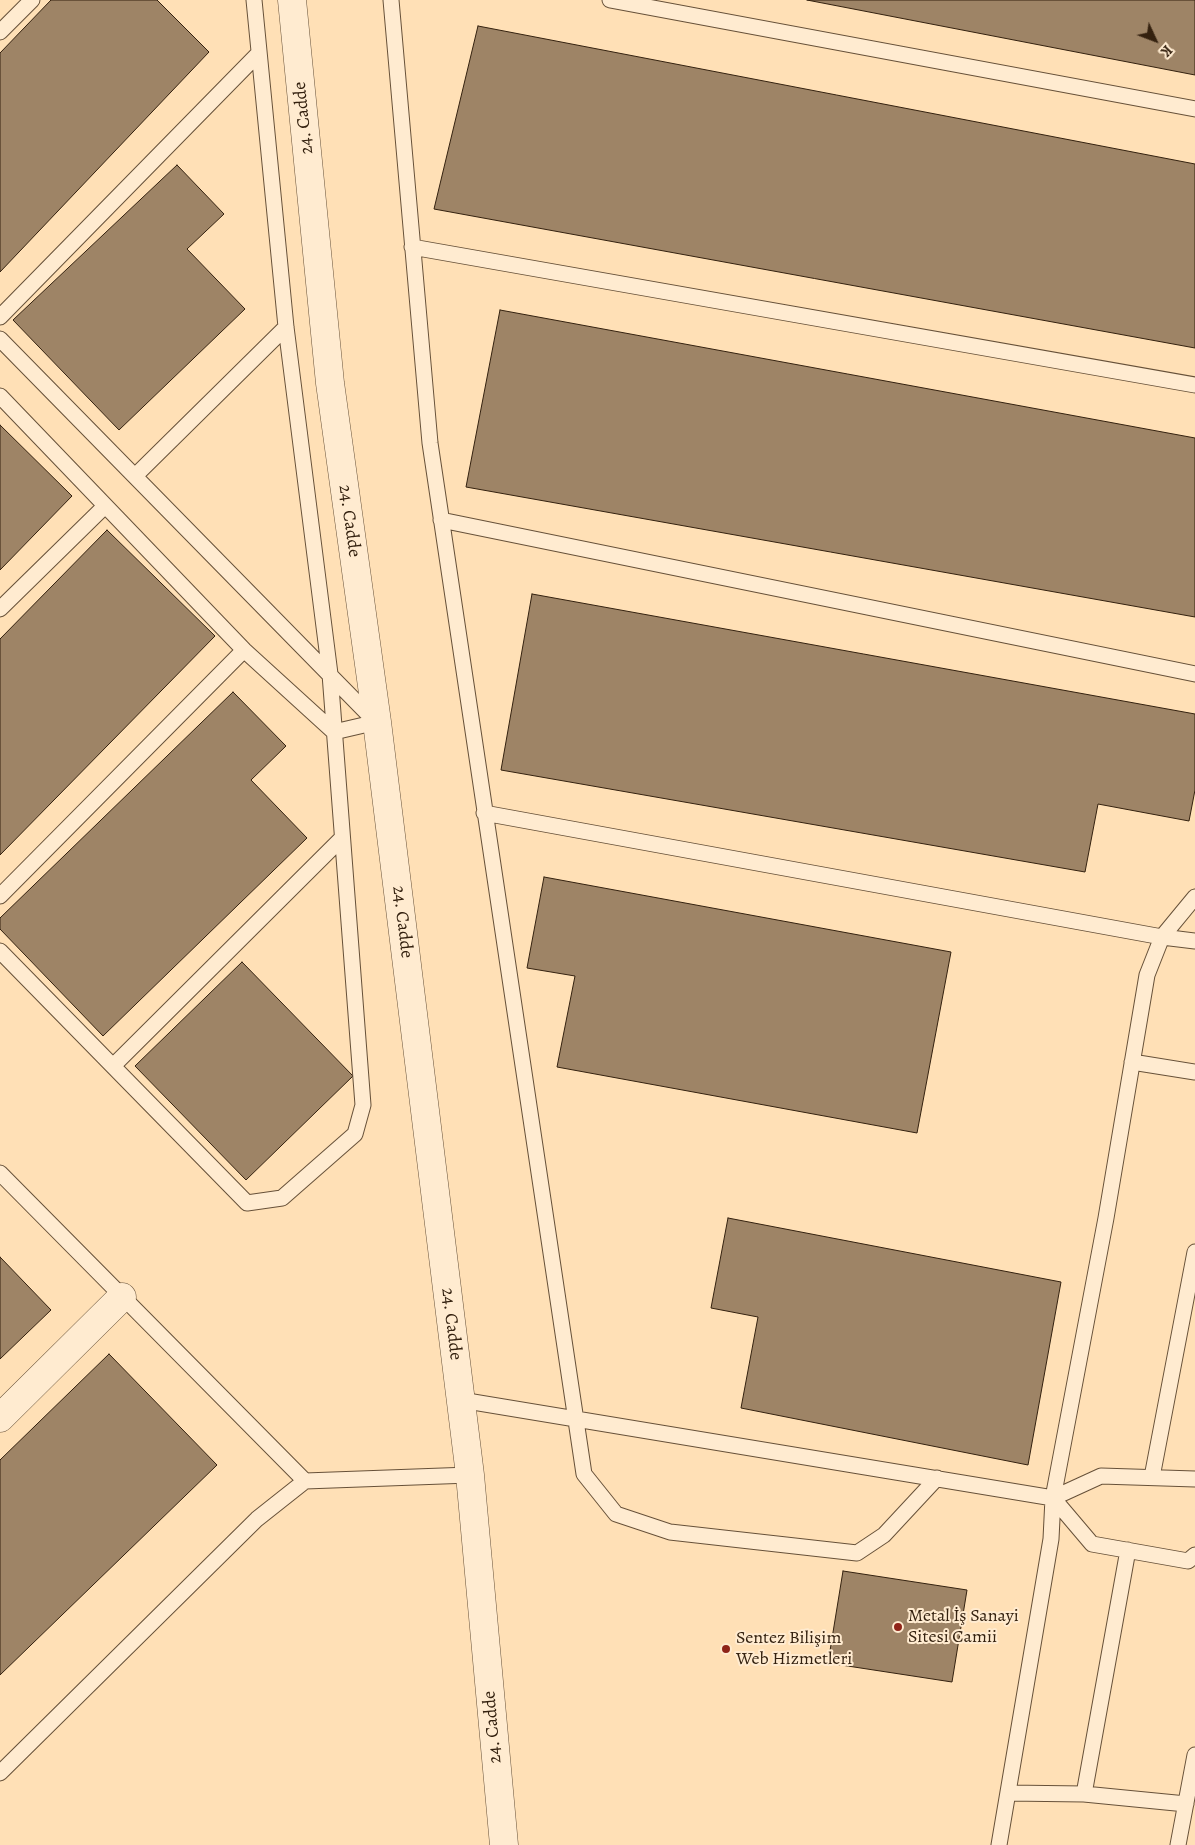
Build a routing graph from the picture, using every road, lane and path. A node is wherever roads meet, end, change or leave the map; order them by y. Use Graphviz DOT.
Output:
graph roads {
  1 [pos="32,0"];
  2 [pos="254,0"];
  3 [pos="292,0"];
  4 [pos="391,0"];
  5 [pos="610,0"];
  6 [pos="0,32"];
  7 [pos="259,53"];
  8 [pos="1195,109"];
  9 [pos="412,247"];
  10 [pos="0,317"];
  11 [pos="286,327"];
  12 [pos="0,339"];
  13 [pos="1195,385"];
  14 [pos="0,396"];
  15 [pos="135,476"];
  16 [pos="105,506"];
  17 [pos="441,520"];
  18 [pos="0,609"];
  19 [pos="244,650"];
  20 [pos="330,674"];
  21 [pos="1195,674"];
  22 [pos="377,722"];
  23 [pos="334,732"];
  24 [pos="484,813"];
  25 [pos="342,838"];
  26 [pos="0,896"];
  27 [pos="1195,897"];
  28 [pos="1162,937"];
  29 [pos="1195,941"];
  30 [pos="0,951"];
  31 [pos="1132,1062"];
  32 [pos="113,1066"];
  33 [pos="1195,1072"];
  34 [pos="0,1173"];
  35 [pos="1195,1252"];
  36 [pos="122,1297"];
  37 [pos="461,1400"];
  38 [pos="0,1418"];
  39 [pos="575,1418"];
  40 [pos="470,1475"];
  41 [pos="1152,1477"];
  42 [pos="937,1478"];
  43 [pos="1195,1479"];
  44 [pos="305,1481"];
  45 [pos="1053,1498"];
  46 [pos="1128,1550"];
  47 [pos="1195,1555"];
  48 [pos="1195,1754"];
  49 [pos="0,1773"];
  50 [pos="1193,1775"];
  51 [pos="1008,1793"];
  52 [pos="1084,1794"];
  53 [pos="1186,1804"];
  54 [pos="504,1845"];
  55 [pos="999,1845"];
  56 [pos="1178,1845"];
  1 -- 6 [label="lane"];
  2 -- 7 [label="lane"];
  3 -- 22 [label="street, 24. Cadde"];
  4 -- 9 [label="lane"];
  5 -- 8 [label="lane"];
  7 -- 10 [label="lane"];
  7 -- 11 [label="lane"];
  9 -- 13 [label="lane"];
  9 -- 17 [label="lane"];
  11 -- 15 [label="lane"];
  11 -- 20 [label="lane"];
  12 -- 15 [label="lane"];
  14 -- 16 [label="lane"];
  15 -- 20 [label="lane"];
  16 -- 18 [label="lane"];
  16 -- 19 [label="lane"];
  17 -- 21 [label="lane"];
  17 -- 24 [label="lane"];
  19 -- 23 [label="lane"];
  19 -- 26 [label="lane"];
  20 -- 22 [label="lane"];
  20 -- 23 [label="lane"];
  22 -- 23 [label="lane"];
  22 -- 37 [label="street, 24. Cadde"];
  23 -- 25 [label="lane"];
  24 -- 28 [label="lane"];
  24 -- 39 [label="lane"];
  25 -- 32 [label="lane"];
  25 -- 32 [label="lane"];
  27 -- 28 [label="lane"];
  28 -- 29 [label="lane"];
  28 -- 31 [label="lane"];
  30 -- 32 [label="lane"];
  31 -- 33 [label="lane"];
  31 -- 45 [label="lane"];
  34 -- 36 [label="lane"];
  35 -- 41 [label="lane"];
  36 -- 38 [label="street"];
  36 -- 44 [label="lane"];
  37 -- 39 [label="lane"];
  37 -- 40 [label="street, 24. Cadde"];
  39 -- 42 [label="lane"];
  39 -- 42 [label="lane"];
  40 -- 44 [label="lane"];
  40 -- 54 [label="street, 24. Cadde"];
  41 -- 43 [label="lane"];
  41 -- 45 [label="lane"];
  42 -- 45 [label="lane"];
  44 -- 49 [label="lane"];
  45 -- 46 [label="lane"];
  45 -- 51 [label="lane"];
  46 -- 47 [label="lane"];
  46 -- 52 [label="lane"];
  48 -- 50 [label="lane"];
  50 -- 53 [label="lane"];
  51 -- 52 [label="lane"];
  51 -- 55 [label="lane"];
  52 -- 53 [label="lane"];
  53 -- 56 [label="lane"];
}
